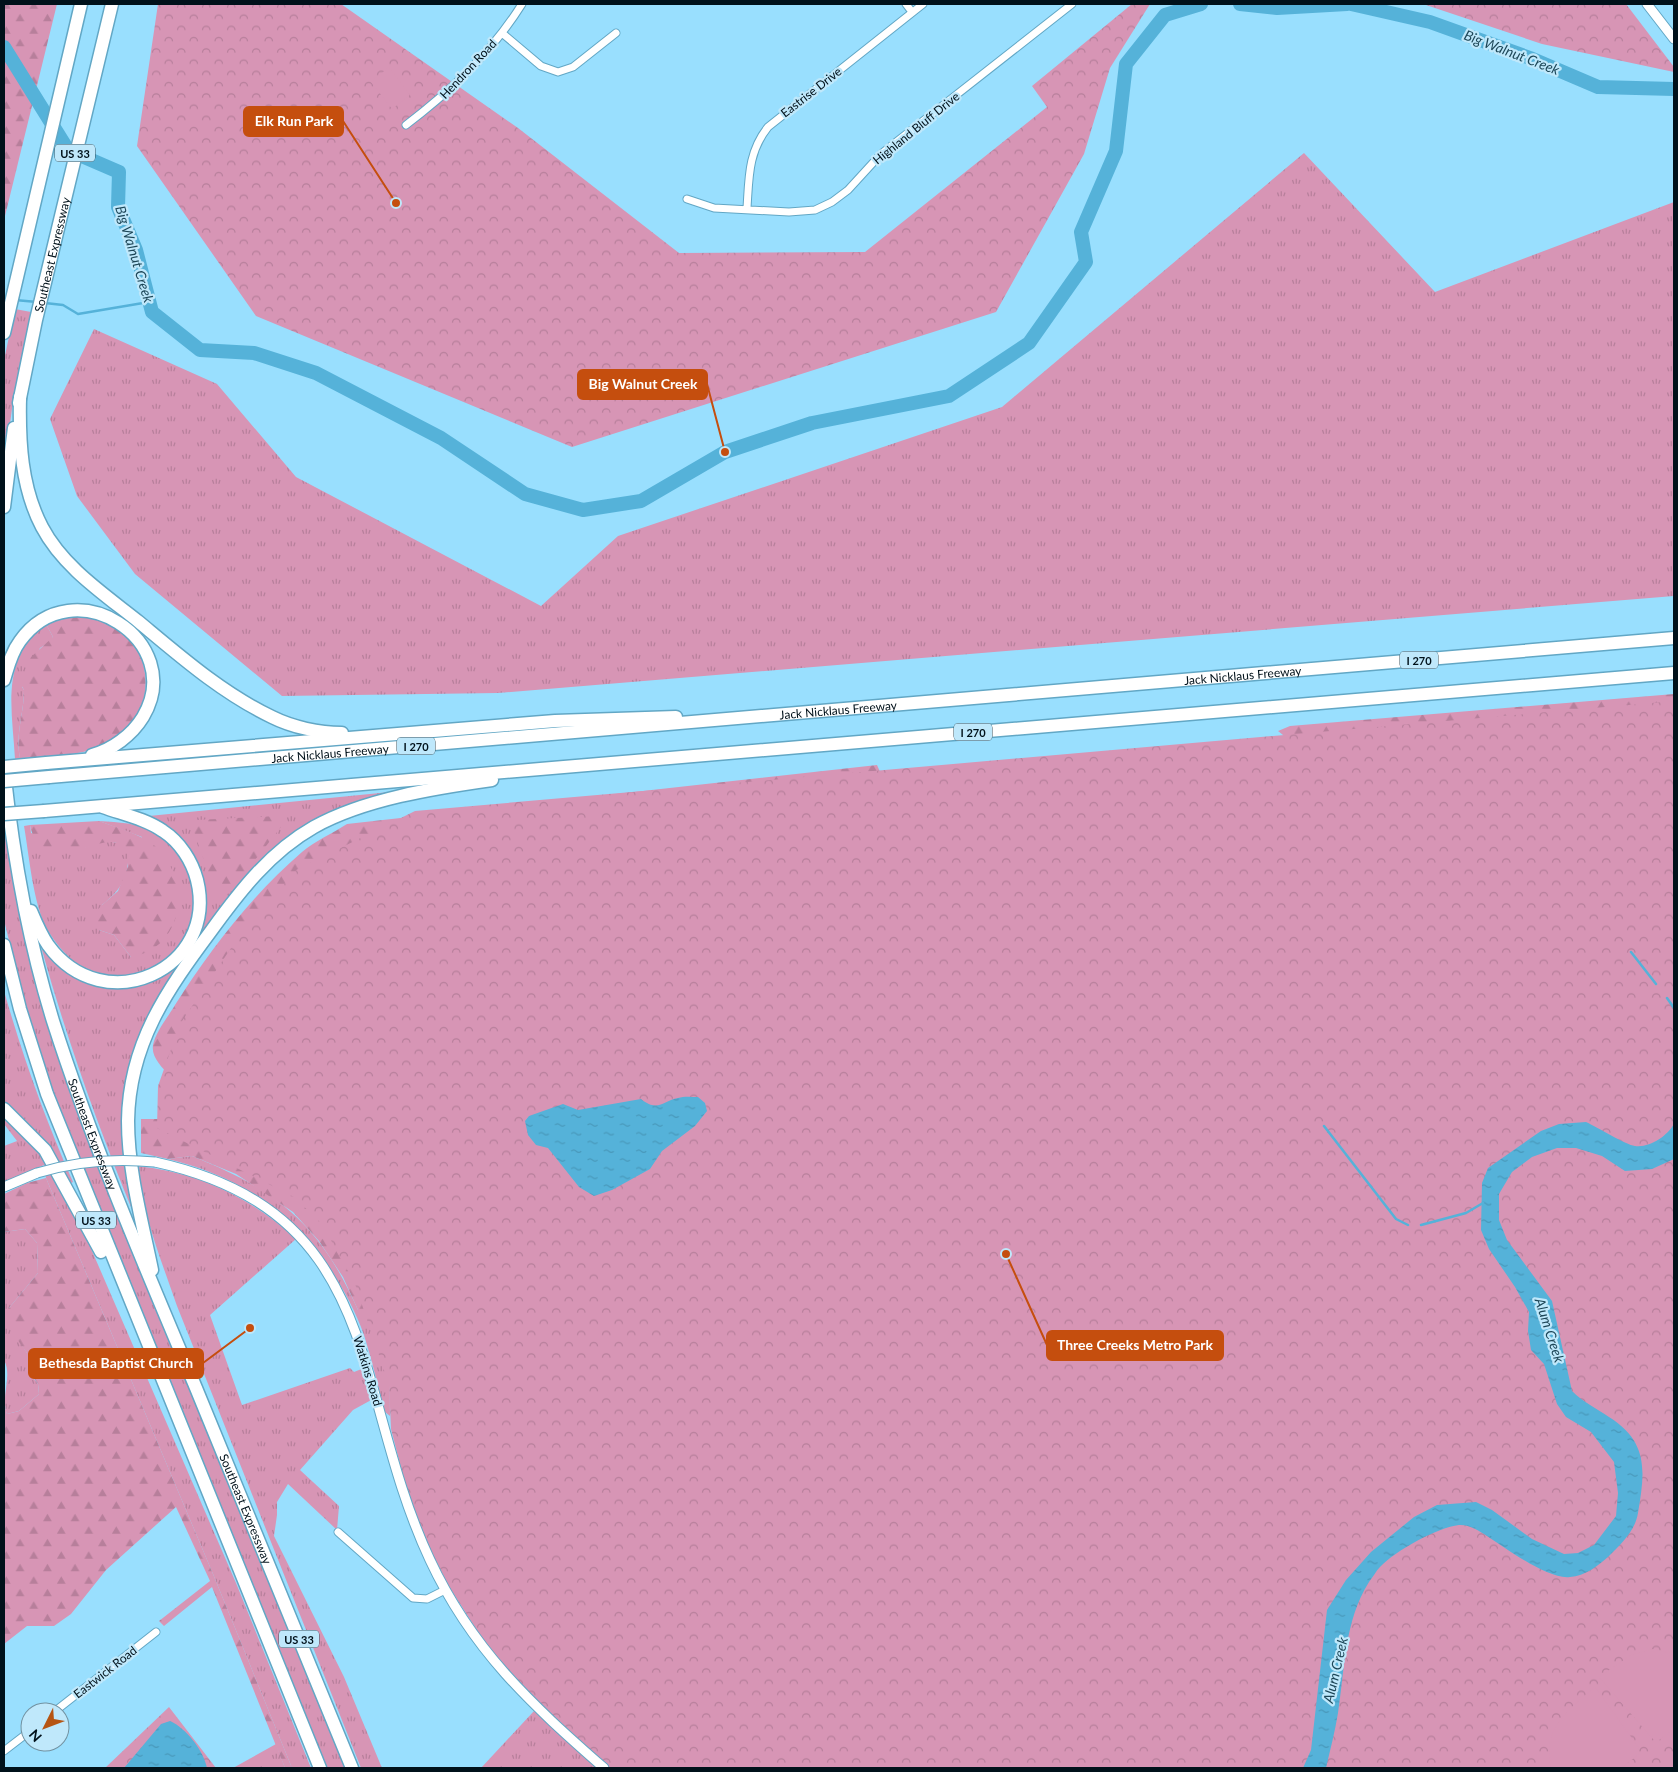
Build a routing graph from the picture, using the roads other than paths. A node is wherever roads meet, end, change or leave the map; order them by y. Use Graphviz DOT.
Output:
graph roads {
  1 [pos="81,4"];
  2 [pos="112,4"];
  3 [pos="522,4"];
  4 [pos="906,4"];
  5 [pos="923,4"];
  6 [pos="1072,4"];
  7 [pos="1647,4"];
  8 [pos="912,12"];
  9 [pos="502,33"];
  10 [pos="616,33"];
  11 [pos="1674,39"];
  12 [pos="406,125"];
  13 [pos="687,199"];
  14 [pos="747,208"];
  15 [pos="4,332"];
  16 [pos="20,397"];
  17 [pos="4,507"];
  18 [pos="1674,638"];
  19 [pos="1674,673"];
  20 [pos="4,680"];
  21 [pos="783,714"];
  22 [pos="409,733"];
  23 [pos="622,761"];
  24 [pos="4,762"];
  25 [pos="66,762"];
  26 [pos="4,767"];
  27 [pos="4,781"];
  28 [pos="101,806"];
  29 [pos="4,814"];
  30 [pos="22,891"];
  31 [pos="4,945"];
  32 [pos="4,1109"];
  33 [pos="4,1187"];
  34 [pos="159,1299"];
  35 [pos="148,1346"];
  36 [pos="338,1532"];
  37 [pos="446,1590"];
  38 [pos="156,1632"];
  39 [pos="67,1702"];
  40 [pos="20,1739"];
  41 [pos="4,1752"];
  42 [pos="320,1768"];
  43 [pos="352,1768"];
  44 [pos="604,1768"];
  1 -- 15 [label="highway, US 33"];
  2 -- 16 [label="highway, Southeast Expressway / US 33"];
  3 -- 9 [label="street, Hendron Road"];
  4 -- 8 [label="street"];
  5 -- 8 [label="street, Eastrise Drive"];
  6 -- 14 [label="street, Highland Bluff Drive"];
  7 -- 11 [label="street"];
  8 -- 14 [label="street, Eastrise Drive"];
  9 -- 10 [label="street"];
  9 -- 12 [label="street, Hendron Road"];
  13 -- 14 [label="street, Highland Bluff Drive"];
  16 -- 17 [label="highway, Southeast Expressway / US 33"];
  16 -- 22 [label="highway"];
  18 -- 21 [label="highway, Jack Nicklaus Freeway / I 270"];
  19 -- 23 [label="highway, I 270"];
  20 -- 25 [label="highway"];
  21 -- 22 [label="highway"];
  21 -- 27 [label="highway, Jack Nicklaus Freeway / I 270, bridge"];
  22 -- 25 [label="highway"];
  23 -- 28 [label="highway, I 270"];
  23 -- 34 [label="highway"];
  24 -- 30 [label="highway, Southeast Expressway / US 33"];
  25 -- 26 [label="highway, bridge"];
  28 -- 29 [label="highway, I 270, bridge"];
  28 -- 30 [label="highway"];
  30 -- 34 [label="highway, Southeast Expressway / US 33"];
  31 -- 35 [label="highway, US 33"];
  32 -- 35 [label="highway"];
  33 -- 37 [label="street, Watkins Road, bridge"];
  34 -- 43 [label="highway, Southeast Expressway / US 33"];
  35 -- 42 [label="highway, US 33"];
  36 -- 37 [label="street"];
  37 -- 44 [label="street, Watkins Road"];
  38 -- 39 [label="street, Eastwick Road"];
  40 -- 41 [label="street"];
}
